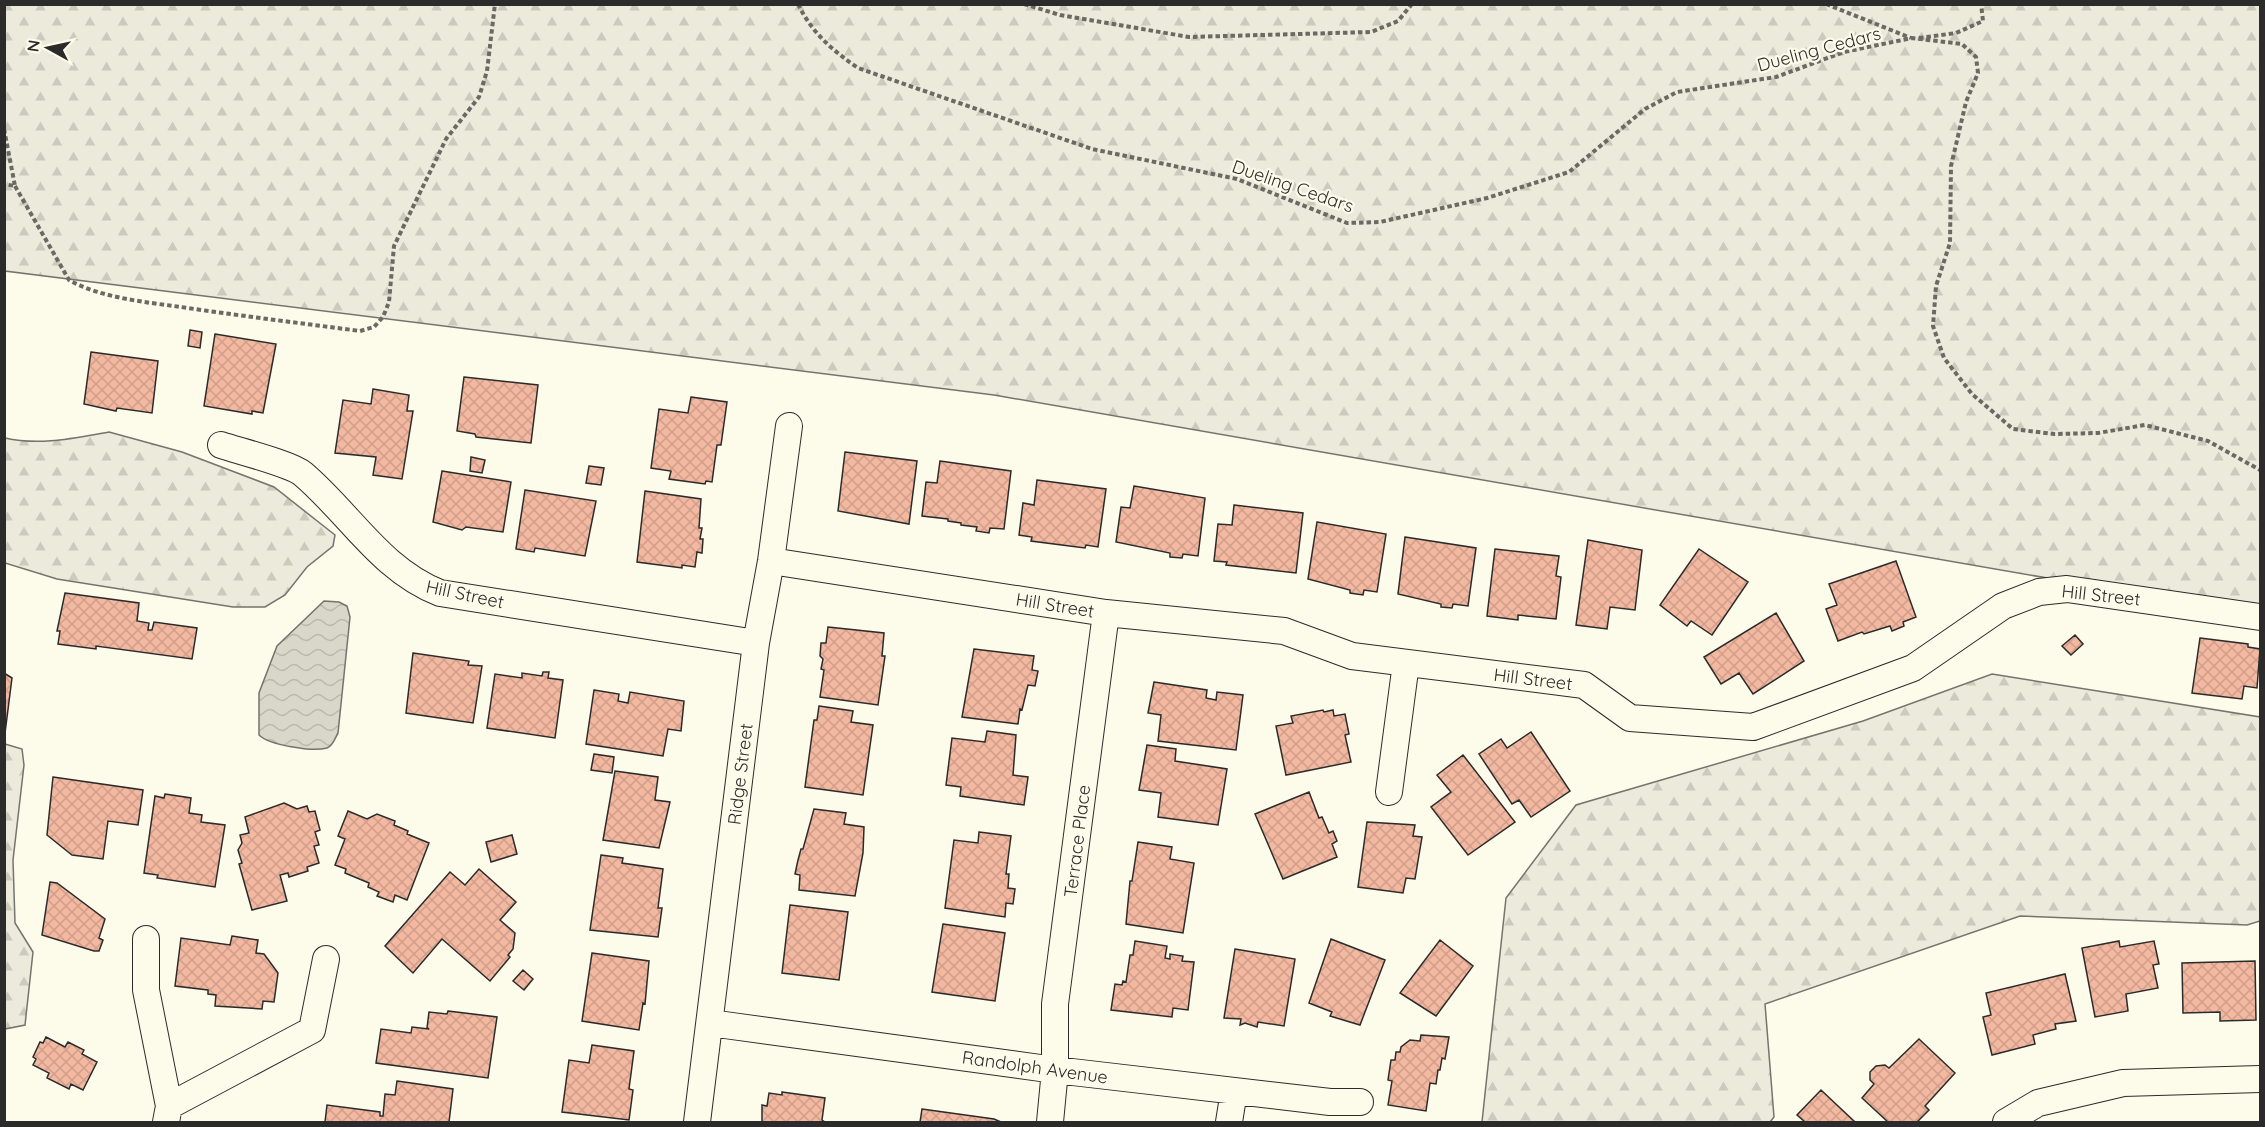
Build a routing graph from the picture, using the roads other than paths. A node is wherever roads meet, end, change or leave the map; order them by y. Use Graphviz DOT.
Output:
graph roads {
  1 [pos="789,426"];
  2 [pos="222,445"];
  3 [pos="771,561"];
  4 [pos="1106,613"];
  5 [pos="2260,616"];
  6 [pos="756,643"];
  7 [pos="1406,663"];
  8 [pos="1389,792"];
  9 [pos="146,939"];
  10 [pos="327,959"];
  11 [pos="710,1023"];
  12 [pos="1055,1070"];
  13 [pos="2260,1079"];
  14 [pos="1234,1091"];
  15 [pos="1360,1102"];
  16 [pos="167,1114"];
  17 [pos="697,1122"];
  18 [pos="1050,1122"];
  19 [pos="1229,1122"];
  20 [pos="2006,1122"];
  1 -- 3 [label="street, Ridge Street"];
  2 -- 6 [label="street, Hill Street"];
  3 -- 4 [label="street, Hill Street"];
  3 -- 6 [label="street, Ridge Street"];
  4 -- 7 [label="street, Hill Street"];
  4 -- 12 [label="street, Terrace Place"];
  5 -- 7 [label="street, Hill Street"];
  6 -- 11 [label="street, Ridge Street"];
  7 -- 8 [label="street"];
  9 -- 16 [label="street"];
  10 -- 16 [label="street"];
  11 -- 12 [label="street, Randolph Avenue"];
  11 -- 17 [label="street, Ridge Street"];
  12 -- 14 [label="street, Randolph Avenue"];
  12 -- 18 [label="street, Terrace Place"];
  13 -- 20 [label="street"];
  14 -- 15 [label="street, Randolph Avenue"];
  14 -- 19 [label="street"];
}
